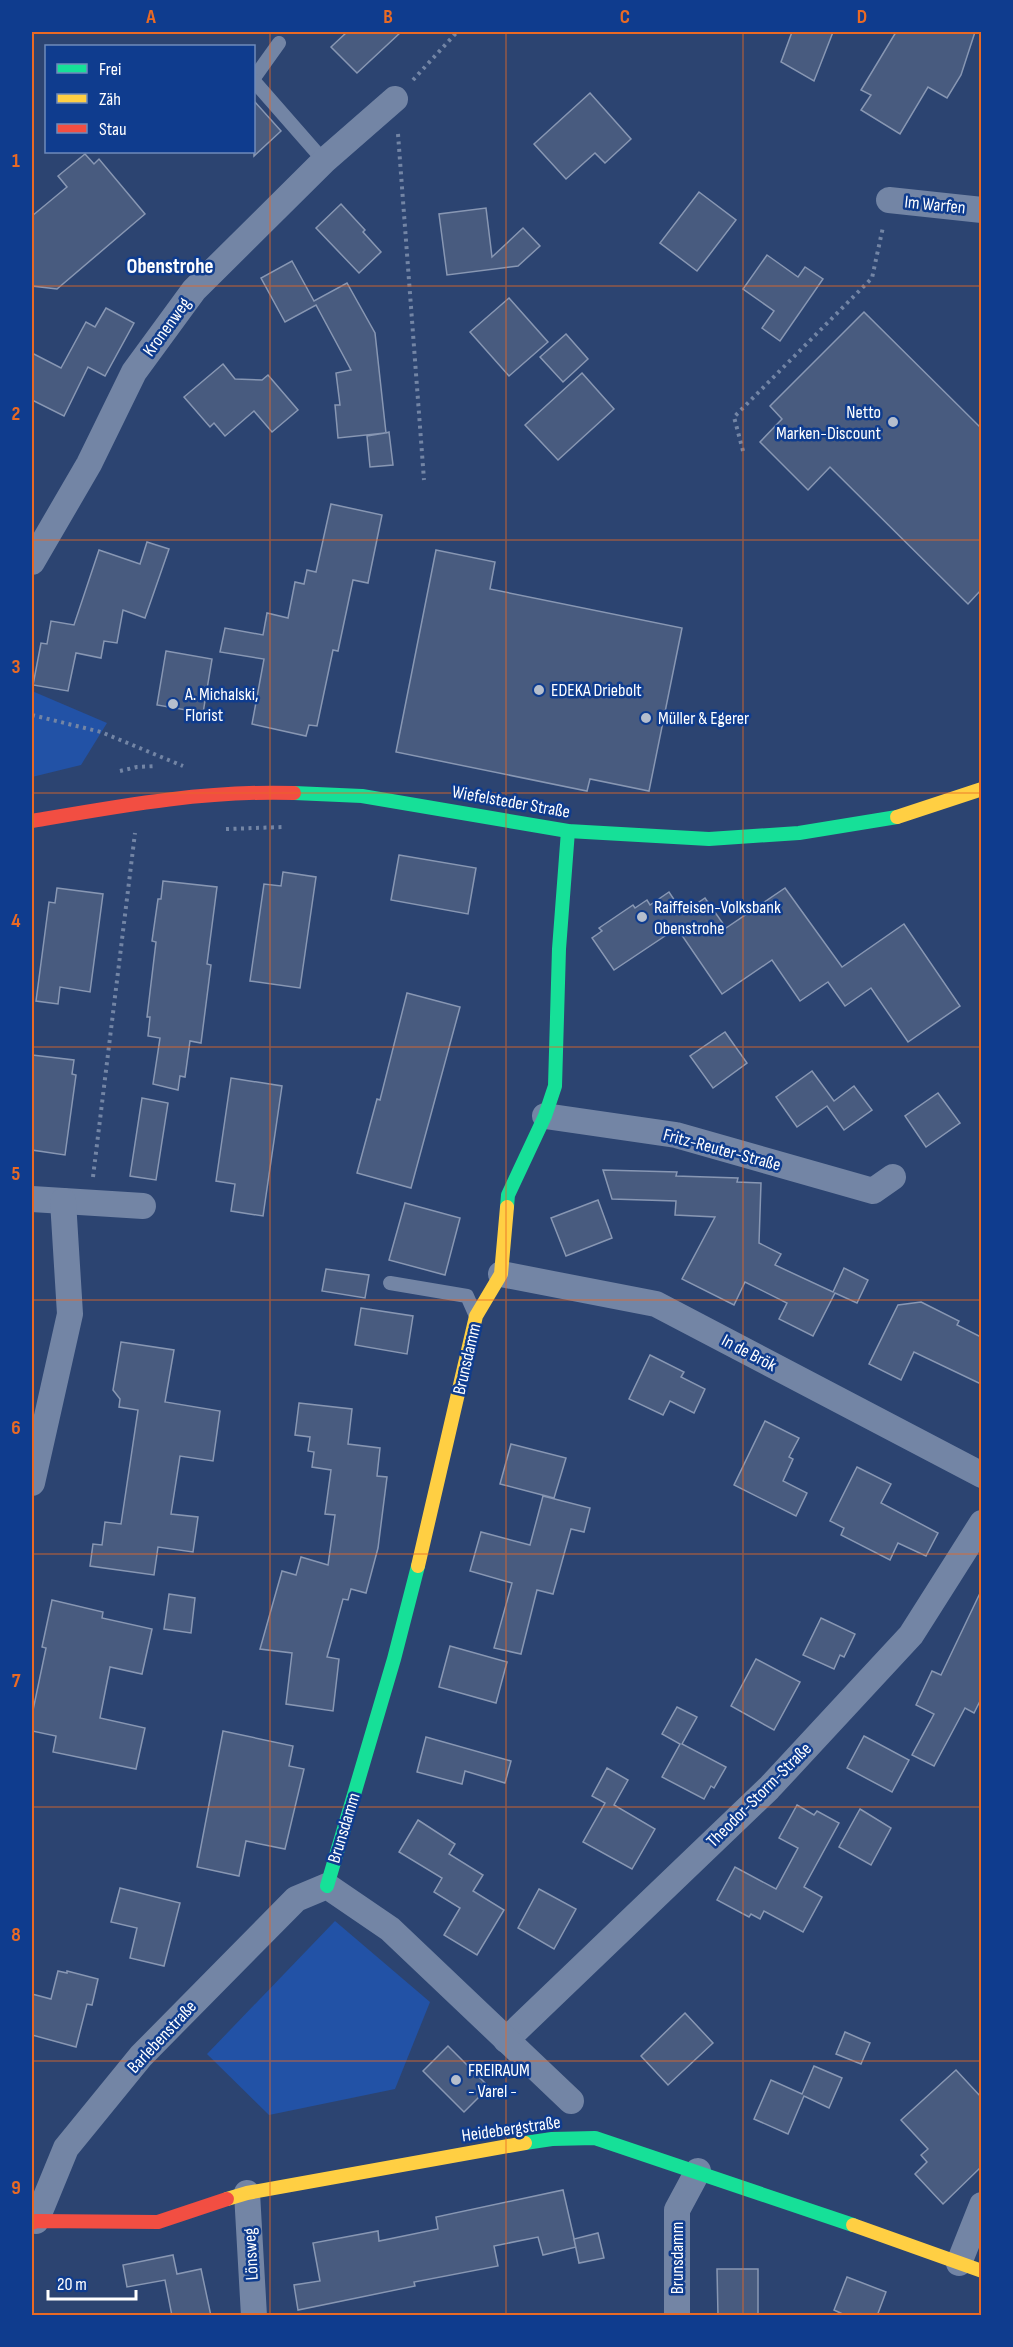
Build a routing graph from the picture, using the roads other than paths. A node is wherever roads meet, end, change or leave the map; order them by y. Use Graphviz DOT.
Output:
graph roads {
  1 [pos="279,43"];
  2 [pos="255,78"];
  3 [pos="255,80"];
  4 [pos="395,99"];
  5 [pos="324,161"];
  6 [pos="889,200"];
  7 [pos="981,210"];
  8 [pos="32,562"];
  9 [pos="981,789"];
  10 [pos="32,821"];
  11 [pos="568,831"];
  12 [pos="545,1116"];
  13 [pos="893,1177"];
  14 [pos="32,1199"];
  15 [pos="63,1201"];
  16 [pos="143,1206"];
  17 [pos="501,1274"];
  18 [pos="390,1282"];
  19 [pos="476,1316"];
  20 [pos="981,1475"];
  21 [pos="32,1483"];
  22 [pos="981,1523"];
  23 [pos="327,1886"];
  24 [pos="506,2040"];
  25 [pos="571,2101"];
  26 [pos="698,2171"];
  27 [pos="247,2193"];
  28 [pos="981,2205"];
  29 [pos="34,2222"];
  30 [pos="970,2267"];
  31 [pos="254,2316"];
  32 [pos="677,2316"];
  1 -- 2 [label="lane"];
  3 -- 5 [label="lane"];
  4 -- 5 [label="street, Kronenweg"];
  5 -- 8 [label="street, Kronenweg"];
  6 -- 7 [label="street, Im Warfen"];
  9 -- 11 [label="street, Wiefelsteder Straße"];
  10 -- 11 [label="street, Wiefelsteder Straße"];
  11 -- 12 [label="street, Brunsdamm"];
  12 -- 13 [label="street, Fritz-Reuter-Straße"];
  12 -- 17 [label="street, Brunsdamm"];
  14 -- 15 [label="street"];
  15 -- 16 [label="street"];
  15 -- 21 [label="street"];
  17 -- 19 [label="street, Brunsdamm"];
  17 -- 20 [label="street, In de Brök"];
  18 -- 19 [label="lane"];
  19 -- 23 [label="street, Brunsdamm"];
  22 -- 24 [label="street, Theodor-Storm-Straße"];
  23 -- 24 [label="street"];
  23 -- 29 [label="street, Barlebenstraße"];
  24 -- 25 [label="street"];
  26 -- 27 [label="street, Heidebergstraße"];
  26 -- 30 [label="street, Heidebergstraße"];
  26 -- 32 [label="street, Brunsdamm"];
  27 -- 29 [label="street, Heidebergstraße"];
  27 -- 31 [label="street, Lönsweg"];
  28 -- 30 [label="street"];
}
